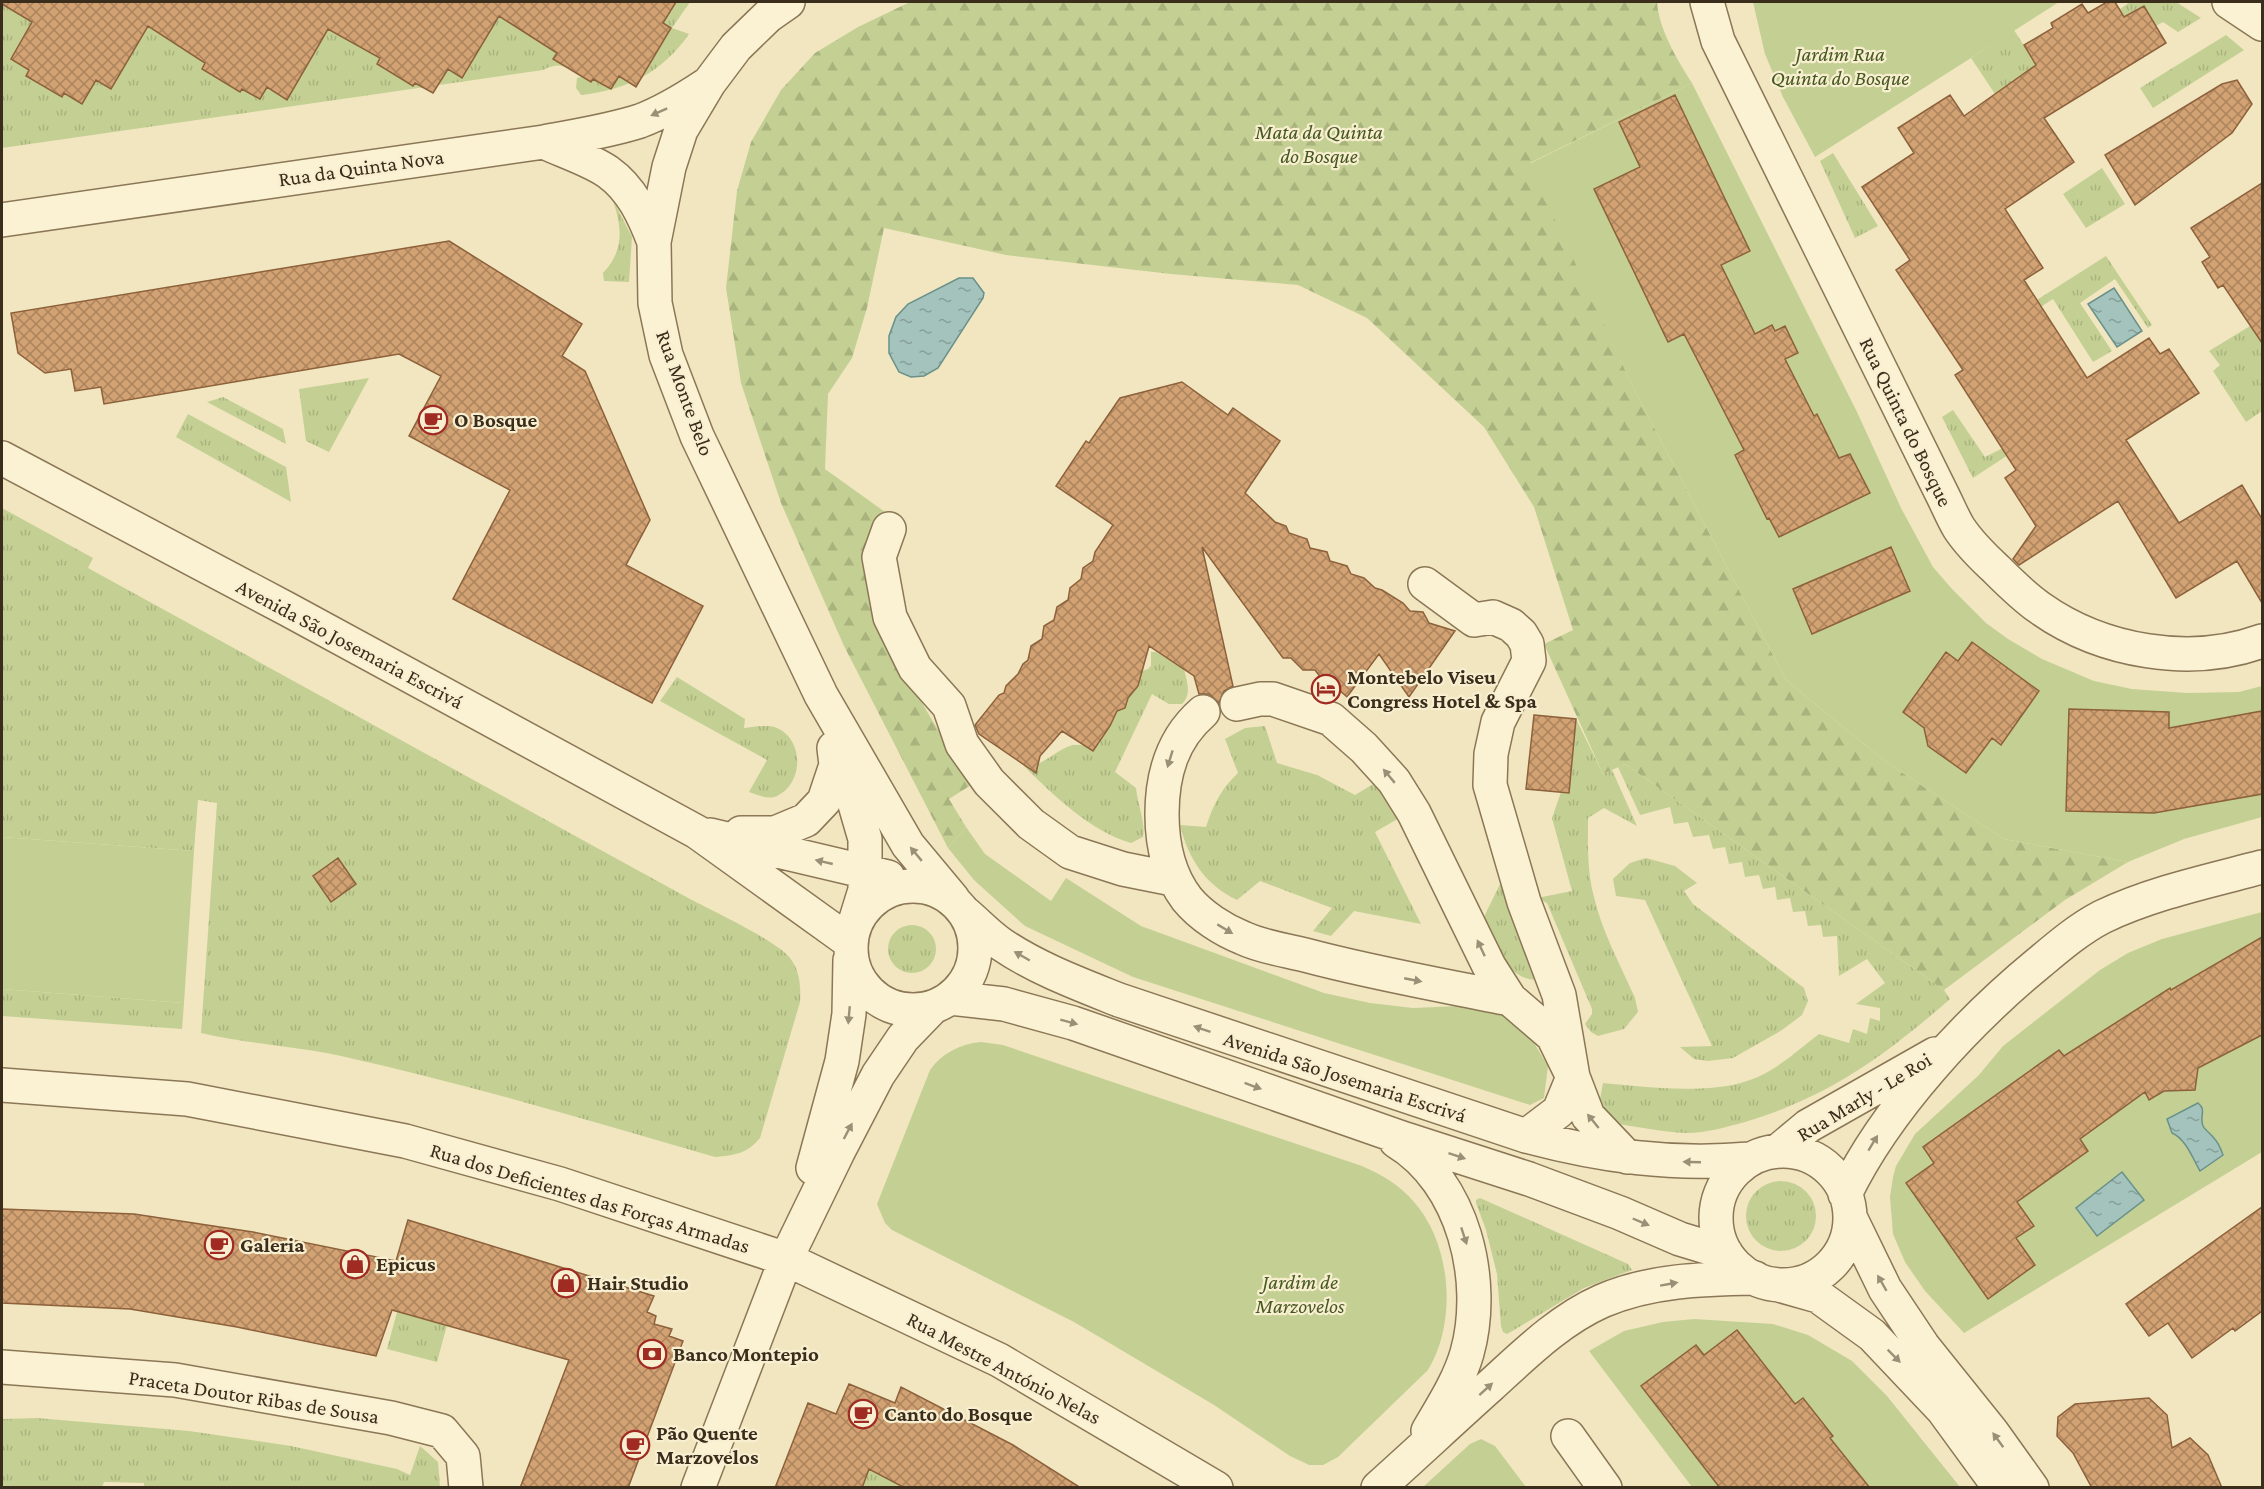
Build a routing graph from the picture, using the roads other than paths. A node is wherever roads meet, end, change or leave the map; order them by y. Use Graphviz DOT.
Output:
graph roads {
  1 [pos="788,2"];
  2 [pos="1707,2"];
  3 [pos="2229,2"];
  4 [pos="2262,24"];
  5 [pos="709,83"];
  6 [pos="544,142"];
  7 [pos="667,178"];
  8 [pos="2,219"];
  9 [pos="654,242"];
  10 [pos="2,458"];
  11 [pos="889,530"];
  12 [pos="1425,584"];
  13 [pos="2262,641"];
  14 [pos="821,694"];
  15 [pos="1237,704"];
  16 [pos="1203,712"];
  17 [pos="832,729"];
  18 [pos="697,832"];
  19 [pos="2262,867"];
  20 [pos="866,872"];
  21 [pos="1173,879"];
  22 [pos="921,885"];
  23 [pos="959,906"];
  24 [pos="851,943"];
  25 [pos="1510,999"];
  26 [pos="942,1002"];
  27 [pos="1953,1045"];
  28 [pos="1573,1077"];
  29 [pos="2,1085"];
  30 [pos="1376,1129"];
  31 [pos="1526,1136"];
  32 [pos="1764,1155"];
  33 [pos="1627,1156"];
  34 [pos="1847,1206"];
  35 [pos="1726,1253"];
  36 [pos="786,1259"];
  37 [pos="1764,1281"];
  38 [pos="2,1367"];
  39 [pos="1568,1436"];
  40 [pos="1412,1457"];
  41 [pos="466,1488"];
  42 [pos="698,1488"];
  43 [pos="1216,1488"];
  44 [pos="1378,1488"];
  45 [pos="1605,1488"];
  46 [pos="2000,1488"];
  47 [pos="2032,1488"];
  1 -- 5 [label="street, Rua Monte Belo"];
  2 -- 13 [label="street, Rua Quinta do Bosque"];
  3 -- 4 [label="street"];
  5 -- 6 [label="street, Rua da Quinta Nova, one-way"];
  5 -- 7 [label="street, Rua Monte Belo"];
  6 -- 7 [label="street"];
  6 -- 8 [label="street, Rua da Quinta Nova"];
  6 -- 9 [label="street"];
  7 -- 9 [label="street, Rua Monte Belo"];
  9 -- 14 [label="street, Rua Monte Belo"];
  10 -- 18 [label="street, Avenida São Josemaria Escrivá"];
  11 -- 21 [label="street"];
  12 -- 28 [label="street"];
  14 -- 17 [label="street, Rua Monte Belo"];
  23 -- 14 [label="street, Rua Monte Belo, one-way"];
  25 -- 15 [label="street, one-way"];
  16 -- 21 [label="street, one-way"];
  17 -- 18 [label="street, Rua Monte Belo"];
  17 -- 20 [label="street, Rua Monte Belo"];
  20 -- 18 [label="street, Avenida São Josemaria Escrivá, one-way"];
  18 -- 24 [label="street, Avenida São Josemaria Escrivá"];
  19 -- 27 [label="street, Rua Marly - Le Roi"];
  20 -- 22 [label="street, Avenida São Josemaria Escrivá"];
  20 -- 24 [label="street, Rua Monte Belo"];
  21 -- 25 [label="street, one-way"];
  22 -- 23 [label="street"];
  22 -- 24 [label="street"];
  23 -- 26 [label="street"];
  31 -- 23 [label="street, Avenida São Josemaria Escrivá, one-way"];
  24 -- 26 [label="street"];
  24 -- 36 [label="street, Rua Monte Belo, one-way"];
  25 -- 28 [label="street"];
  26 -- 30 [label="street, Avenida São Josemaria Escrivá, one-way"];
  36 -- 26 [label="street, one-way"];
  27 -- 32 [label="street, Rua Marly - Le Roi"];
  34 -- 27 [label="street, Rua Marly - Le Roi, one-way"];
  28 -- 31 [label="street"];
  33 -- 28 [label="street, one-way"];
  29 -- 36 [label="street, Rua dos Deficientes das Forças Armadas"];
  30 -- 35 [label="street, Avenida São Josemaria Escrivá, one-way"];
  30 -- 40 [label="street, one-way"];
  31 -- 33 [label="street, Avenida São Josemaria Escrivá"];
  32 -- 33 [label="street, Avenida São Josemaria Escrivá, one-way"];
  32 -- 34 [label="street"];
  32 -- 35 [label="street"];
  34 -- 37 [label="street"];
  47 -- 34 [label="street, one-way"];
  35 -- 37 [label="street"];
  36 -- 42 [label="street"];
  36 -- 43 [label="street, Rua Mestre António Nelas"];
  40 -- 37 [label="street, one-way"];
  37 -- 46 [label="street, one-way"];
  38 -- 41 [label="street, Praceta Doutor Ribas de Sousa"];
  39 -- 45 [label="street"];
  40 -- 44 [label="street"];
}
